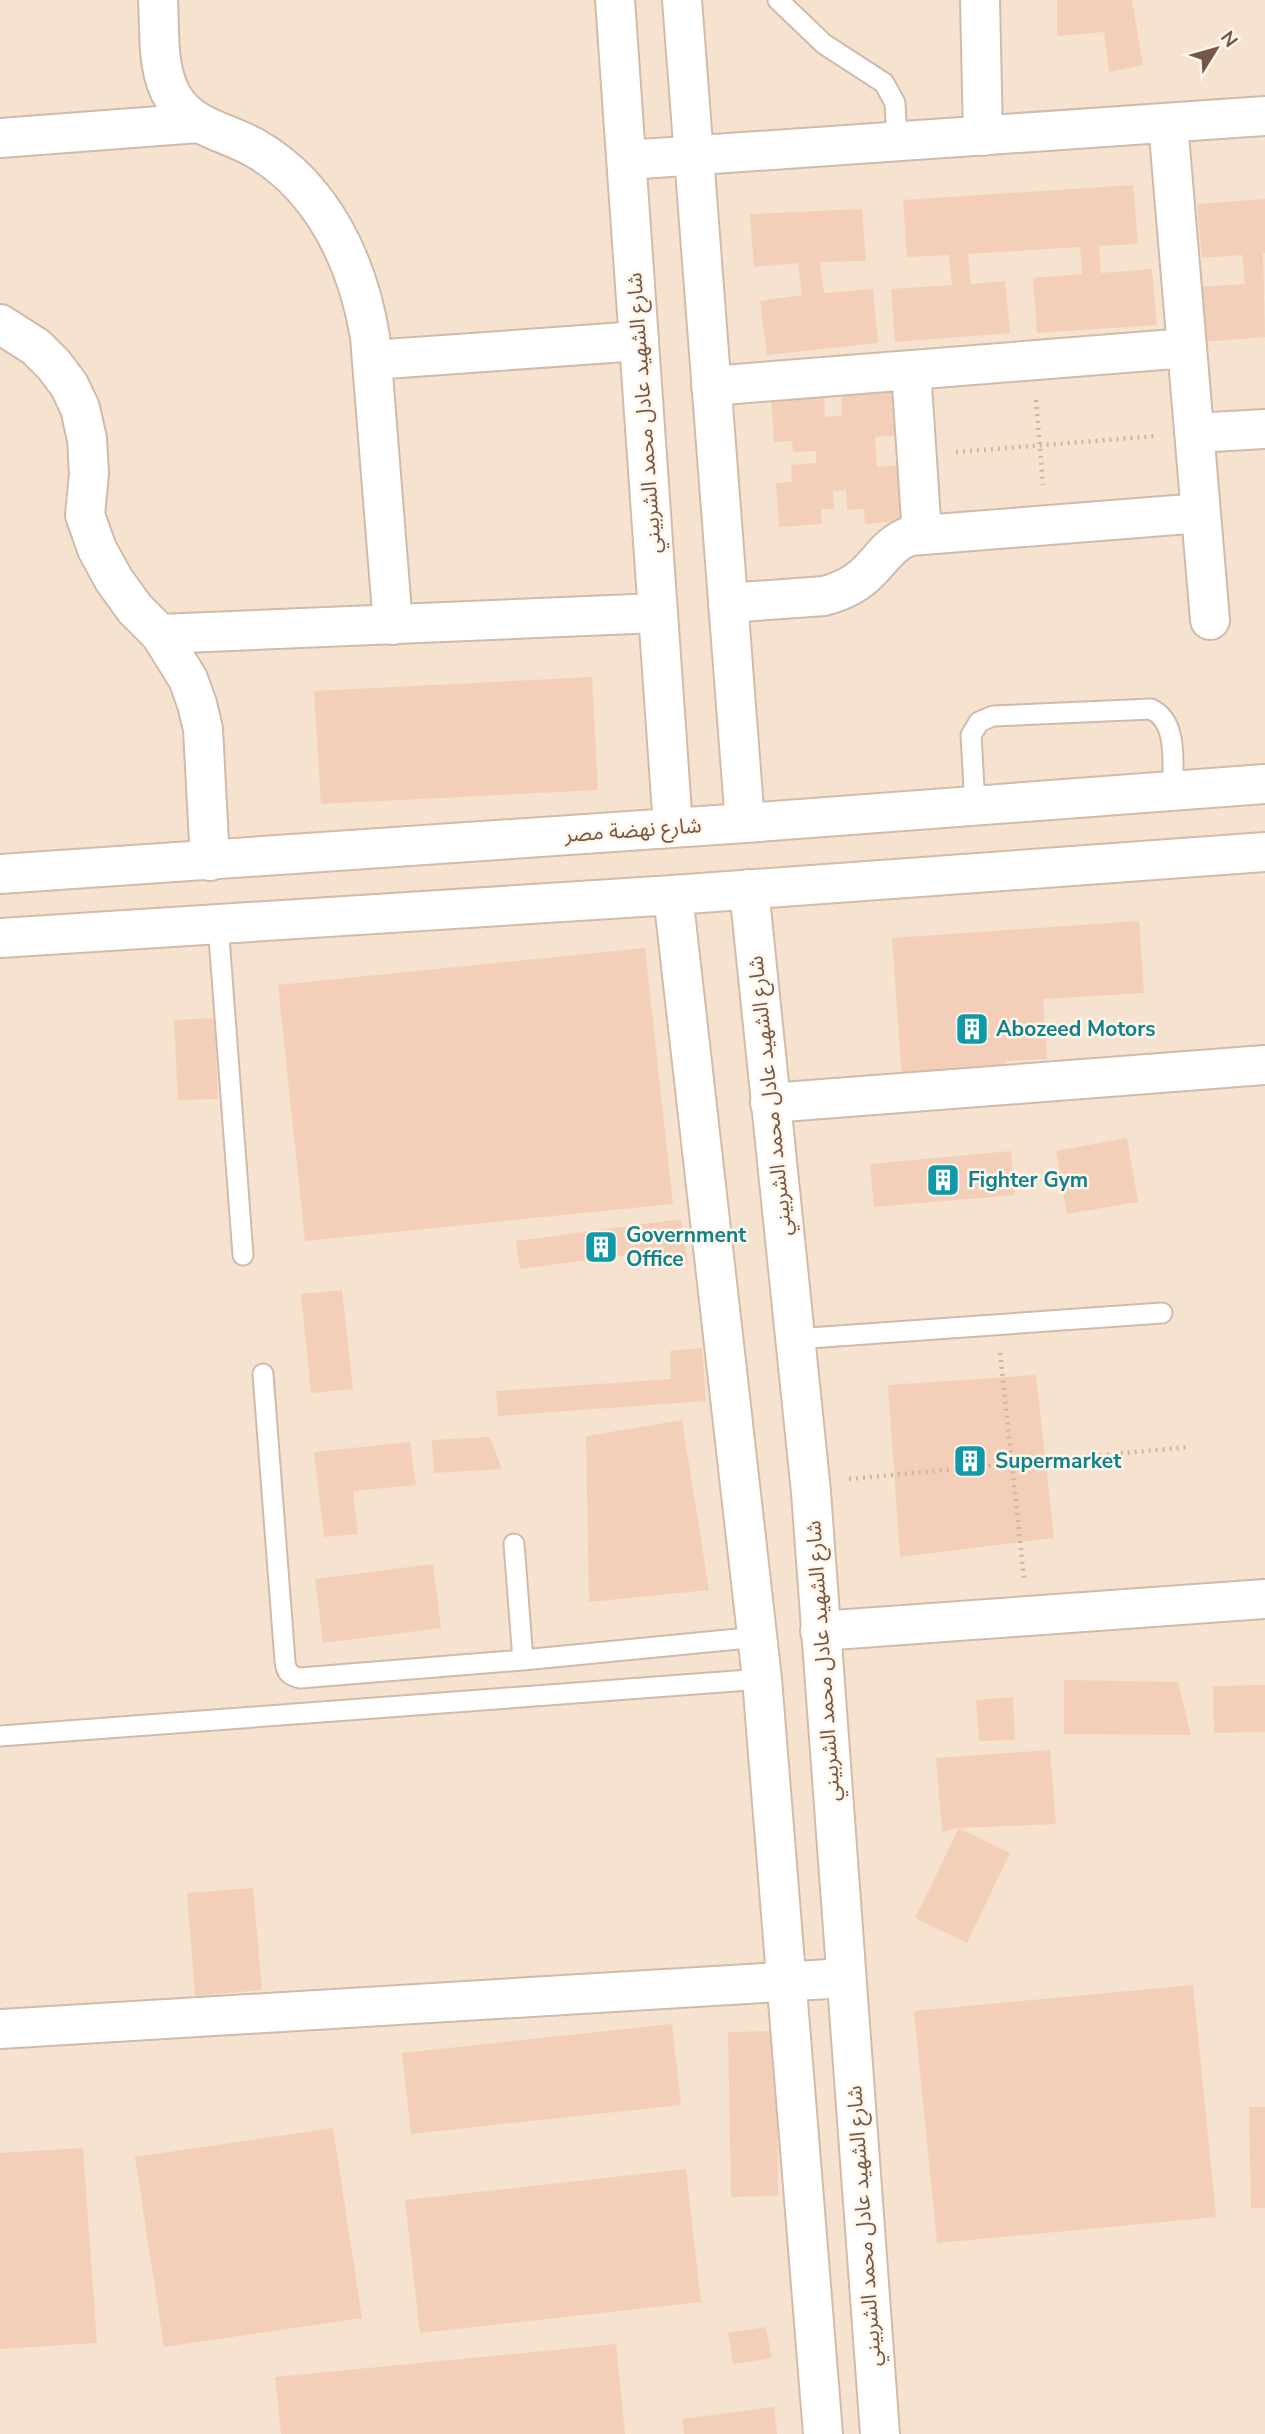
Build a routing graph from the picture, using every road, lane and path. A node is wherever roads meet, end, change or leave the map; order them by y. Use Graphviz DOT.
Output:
graph roads {
  1 [pos="158,0"];
  2 [pos="615,0"];
  3 [pos="681,0"];
  4 [pos="778,0"];
  5 [pos="979,0"];
  6 [pos="1265,116"];
  7 [pos="198,123"];
  8 [pos="1168,123"];
  9 [pos="983,136"];
  10 [pos="0,138"];
  11 [pos="897,142"];
  12 [pos="694,156"];
  13 [pos="626,160"];
  14 [pos="0,324"];
  15 [pos="639,341"];
  16 [pos="1187,348"];
  17 [pos="372,360"];
  18 [pos="1033,360"];
  19 [pos="911,370"];
  20 [pos="711,386"];
  21 [pos="1265,429"];
  22 [pos="1194,433"];
  23 [pos="1040,445"];
  24 [pos="916,454"];
  25 [pos="1201,513"];
  26 [pos="1047,525"];
  27 [pos="922,535"];
  28 [pos="728,603"];
  29 [pos="658,613"];
  30 [pos="1210,620"];
  31 [pos="393,625"];
  32 [pos="160,634"];
  33 [pos="1265,784"];
  34 [pos="1173,791"];
  35 [pos="975,805"];
  36 [pos="745,823"];
  37 [pos="673,827"];
  38 [pos="1265,852"];
  39 [pos="210,861"];
  40 [pos="0,874"];
  41 [pos="749,889"];
  42 [pos="673,895"];
  43 [pos="218,924"];
  44 [pos="0,938"];
  45 [pos="1265,1065"];
  46 [pos="770,1103"];
  47 [pos="243,1255"];
  48 [pos="1162,1313"];
  49 [pos="997,1325"];
  50 [pos="795,1339"];
  51 [pos="263,1374"];
  52 [pos="1188,1447"];
  53 [pos="1012,1464"];
  54 [pos="810,1483"];
  55 [pos="514,1544"];
  56 [pos="1265,1599"];
  57 [pos="1028,1615"];
  58 [pos="820,1631"];
  59 [pos="758,1637"];
  60 [pos="523,1660"];
  61 [pos="823,1676"];
  62 [pos="762,1679"];
  63 [pos="0,1736"];
  64 [pos="846,1979"];
  65 [pos="787,1982"];
  66 [pos="0,2029"];
  67 [pos="823,2434"];
  68 [pos="880,2434"];
  1 -- 7 [label="street"];
  2 -- 13 [label="street, شارع الشهيد عادل محمد الشربيني"];
  3 -- 12 [label="street"];
  4 -- 11 [label="lane"];
  5 -- 9 [label="street"];
  6 -- 8 [label="street"];
  7 -- 10 [label="street"];
  7 -- 17 [label="street"];
  8 -- 9 [label="street"];
  8 -- 16 [label="street"];
  9 -- 11 [label="street"];
  11 -- 12 [label="street"];
  12 -- 13 [label="street"];
  12 -- 20 [label="street"];
  13 -- 15 [label="street, شارع الشهيد عادل محمد الشربيني"];
  14 -- 32 [label="street"];
  15 -- 17 [label="street"];
  15 -- 29 [label="street, شارع الشهيد عادل محمد الشربيني"];
  16 -- 18 [label="street"];
  16 -- 22 [label="street"];
  17 -- 31 [label="street"];
  18 -- 19 [label="street"];
  18 -- 23 [label="path"];
  19 -- 20 [label="street"];
  19 -- 24 [label="street"];
  20 -- 28 [label="street"];
  21 -- 22 [label="street"];
  22 -- 23 [label="path"];
  22 -- 25 [label="street"];
  23 -- 24 [label="path"];
  23 -- 26 [label="path"];
  24 -- 27 [label="street"];
  25 -- 26 [label="street"];
  25 -- 30 [label="street"];
  26 -- 27 [label="street"];
  27 -- 28 [label="street"];
  28 -- 36 [label="street"];
  29 -- 31 [label="street"];
  29 -- 37 [label="street, شارع الشهيد عادل محمد الشربيني"];
  31 -- 32 [label="street"];
  32 -- 39 [label="street"];
  33 -- 34 [label="street, شارع نهضة مصر"];
  34 -- 35 [label="street, شارع نهضة مصر"];
  34 -- 35 [label="lane"];
  35 -- 36 [label="street, شارع نهضة مصر"];
  36 -- 37 [label="street, شارع نهضة مصر"];
  37 -- 39 [label="street, شارع نهضة مصر"];
  38 -- 41 [label="street"];
  39 -- 40 [label="street, شارع نهضة مصر"];
  41 -- 42 [label="street"];
  41 -- 46 [label="street, شارع الشهيد عادل محمد الشربيني"];
  42 -- 43 [label="street"];
  42 -- 59 [label="street"];
  43 -- 44 [label="street"];
  43 -- 47 [label="lane"];
  45 -- 46 [label="street"];
  46 -- 50 [label="street, شارع الشهيد عادل محمد الشربيني"];
  48 -- 49 [label="lane"];
  49 -- 50 [label="lane"];
  49 -- 53 [label="path"];
  50 -- 54 [label="street, شارع الشهيد عادل محمد الشربيني"];
  51 -- 60 [label="lane"];
  52 -- 53 [label="path"];
  53 -- 54 [label="path"];
  53 -- 57 [label="path"];
  54 -- 58 [label="street, شارع الشهيد عادل محمد الشربيني"];
  55 -- 60 [label="lane"];
  56 -- 57 [label="street"];
  57 -- 58 [label="street"];
  58 -- 61 [label="street, شارع الشهيد عادل محمد الشربيني"];
  59 -- 60 [label="lane"];
  59 -- 62 [label="street"];
  61 -- 62 [label="street"];
  61 -- 64 [label="street, شارع الشهيد عادل محمد الشربيني"];
  62 -- 63 [label="lane"];
  62 -- 65 [label="street"];
  64 -- 65 [label="street"];
  64 -- 68 [label="street, شارع الشهيد عادل محمد الشربيني"];
  65 -- 66 [label="street"];
  65 -- 67 [label="street"];
}
